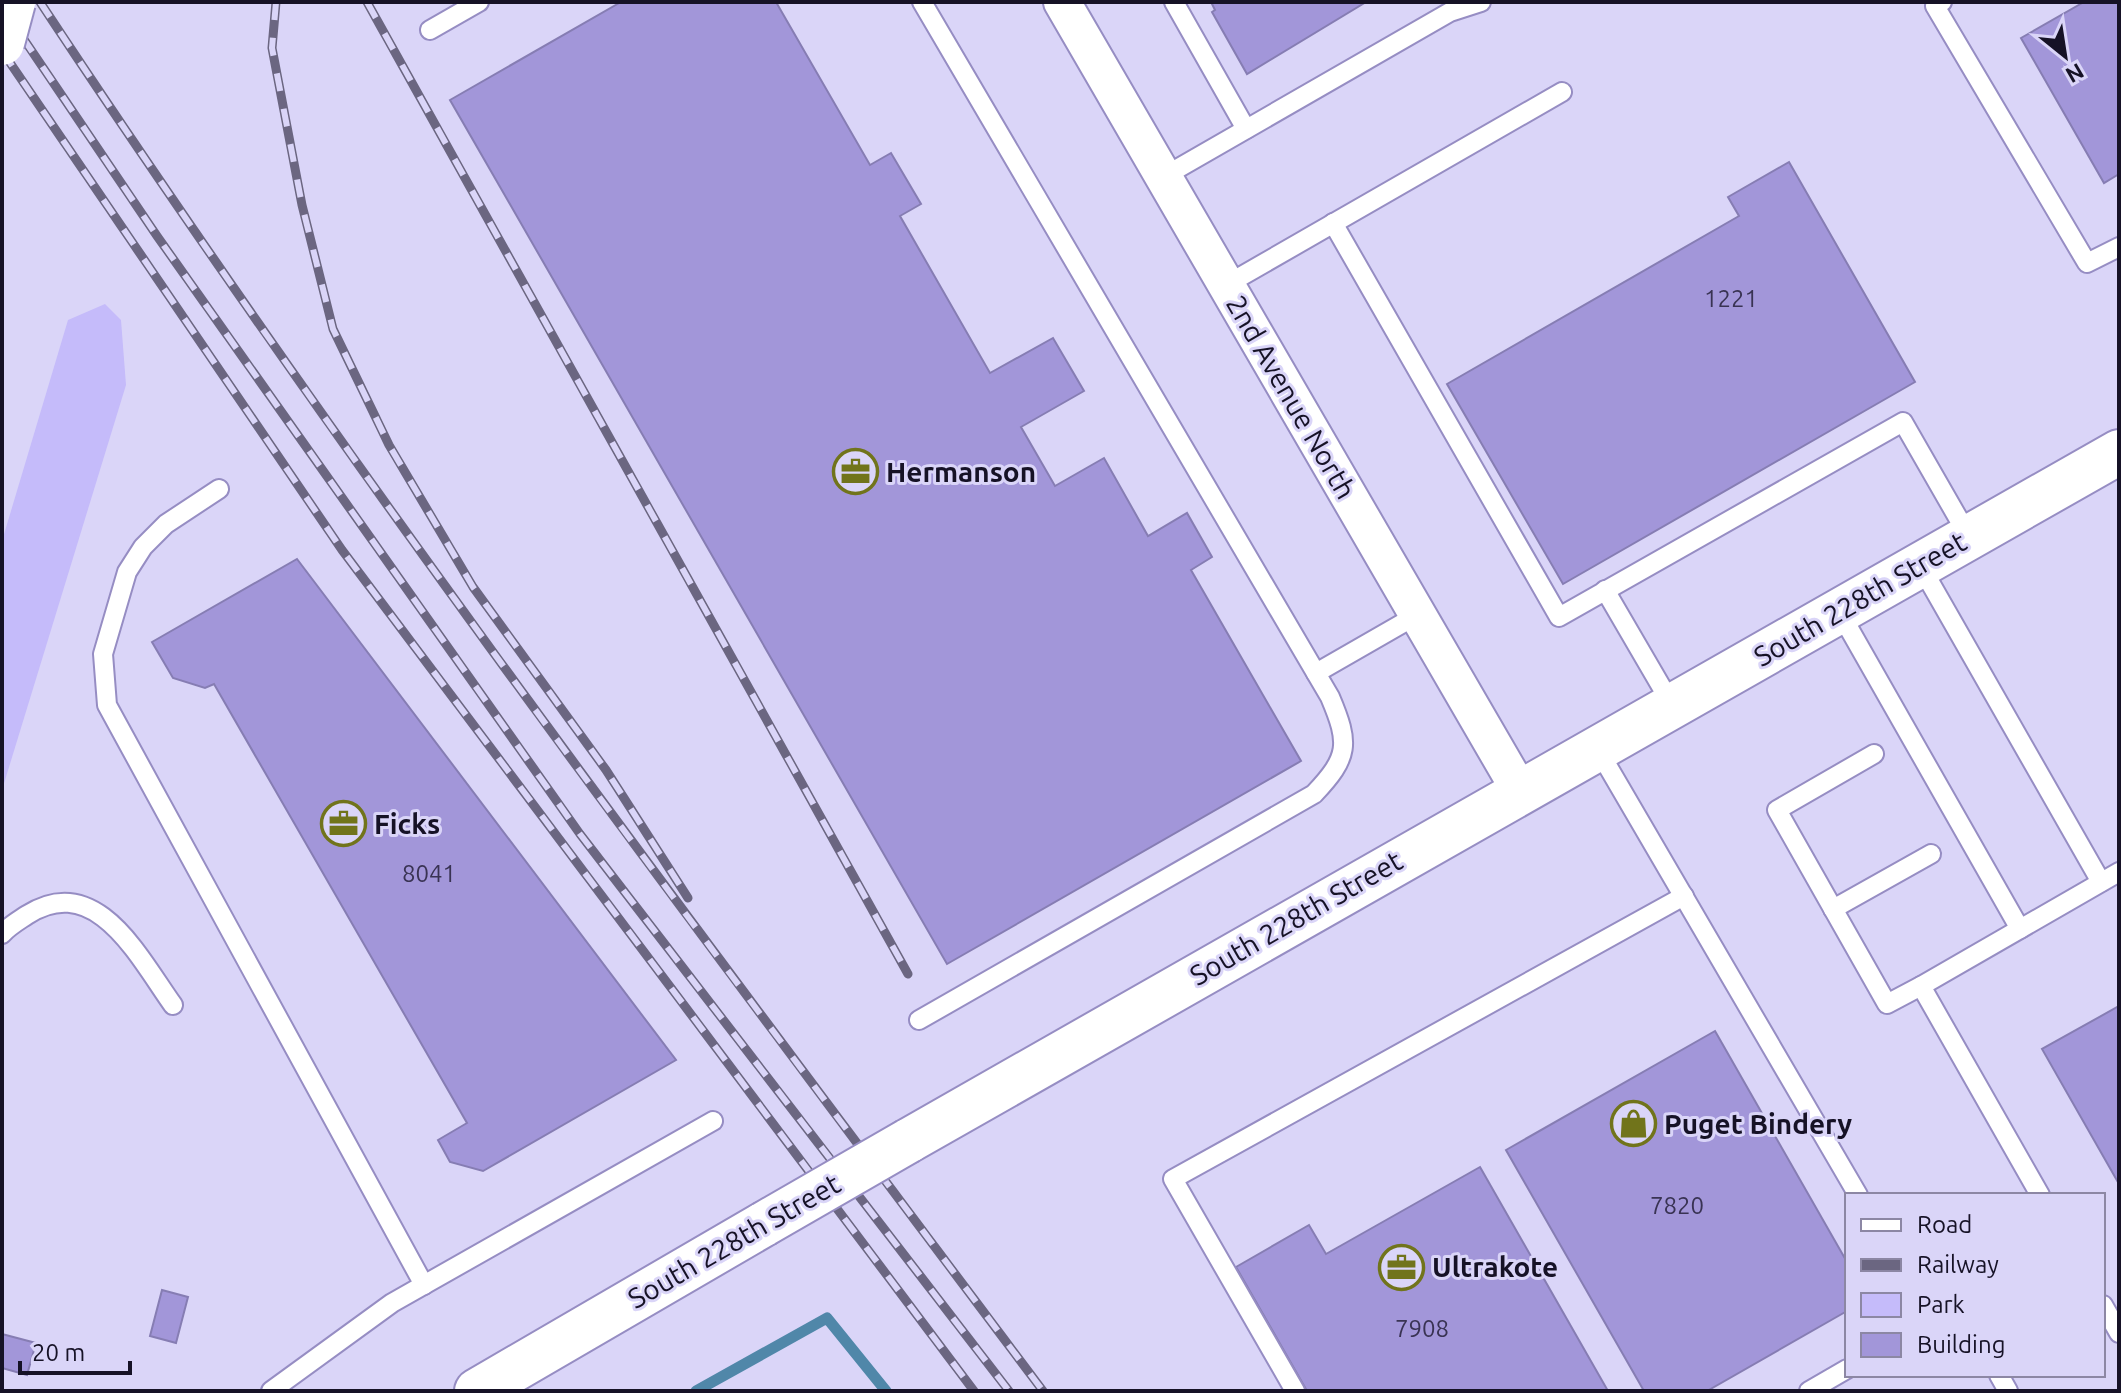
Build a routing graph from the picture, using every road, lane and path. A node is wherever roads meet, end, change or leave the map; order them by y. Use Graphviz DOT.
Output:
graph roads {
  1 [pos="13,2"];
  2 [pos="479,2"];
  3 [pos="922,2"];
  4 [pos="1062,2"];
  5 [pos="1174,2"];
  6 [pos="1481,2"];
  7 [pos="1942,2"];
  8 [pos="430,30"];
  9 [pos="2,43"];
  10 [pos="1562,92"];
  11 [pos="1246,129"];
  12 [pos="1163,177"];
  13 [pos="1333,223"];
  14 [pos="2119,247"];
  15 [pos="1226,285"];
  16 [pos="2119,452"];
  17 [pos="219,489"];
  18 [pos="1969,537"];
  19 [pos="1920,565"];
  20 [pos="1605,590"];
  21 [pos="1839,611"];
  22 [pos="1417,615"];
  23 [pos="1316,673"];
  24 [pos="1672,705"];
  25 [pos="1597,748"];
  26 [pos="1874,754"];
  27 [pos="1520,791"];
  28 [pos="1931,854"];
  29 [pos="2119,872"];
  30 [pos="2101,882"];
  31 [pos="1684,896"];
  32 [pos="1833,909"];
  33 [pos="2020,929"];
  34 [pos="2,934"];
  35 [pos="1921,986"];
  36 [pos="173,1005"];
  37 [pos="919,1020"];
  38 [pos="713,1121"];
  39 [pos="1857,1193"];
  40 [pos="2039,1193"];
  41 [pos="424,1285"];
  42 [pos="2105,1308"];
  43 [pos="2119,1333"];
  44 [pos="1845,1370"];
  45 [pos="271,1391"];
  46 [pos="477,1391"];
  47 [pos="1295,1391"];
  48 [pos="1809,1391"];
  1 -- 9 [label="main road, bridge"];
  2 -- 8 [label="lane"];
  3 -- 23 [label="lane"];
  4 -- 12 [label="street, 2nd Avenue North"];
  5 -- 11 [label="lane"];
  6 -- 11 [label="lane"];
  7 -- 14 [label="lane"];
  10 -- 13 [label="lane"];
  11 -- 12 [label="lane"];
  12 -- 15 [label="street, 2nd Avenue North"];
  13 -- 15 [label="lane"];
  13 -- 20 [label="lane"];
  15 -- 22 [label="street, 2nd Avenue North"];
  16 -- 18 [label="main road, South 228th Street"];
  17 -- 41 [label="lane"];
  18 -- 19 [label="main road, South 228th Street"];
  18 -- 20 [label="lane"];
  19 -- 21 [label="main road, South 228th Street"];
  19 -- 30 [label="lane"];
  20 -- 24 [label="lane"];
  21 -- 24 [label="main road, South 228th Street"];
  21 -- 33 [label="lane"];
  22 -- 23 [label="lane"];
  22 -- 27 [label="street, 2nd Avenue North"];
  23 -- 37 [label="lane"];
  24 -- 25 [label="main road, South 228th Street"];
  25 -- 27 [label="main road, South 228th Street"];
  25 -- 31 [label="lane"];
  26 -- 32 [label="lane"];
  27 -- 46 [label="main road, South 228th Street, bridge"];
  28 -- 32 [label="lane"];
  29 -- 30 [label="lane"];
  30 -- 33 [label="lane"];
  31 -- 39 [label="lane"];
  31 -- 47 [label="lane"];
  32 -- 35 [label="lane"];
  33 -- 35 [label="lane"];
  34 -- 36 [label="lane"];
  35 -- 40 [label="lane"];
  38 -- 41 [label="lane"];
  41 -- 45 [label="lane"];
  42 -- 43 [label="lane"];
  44 -- 48 [label="lane"];
}
